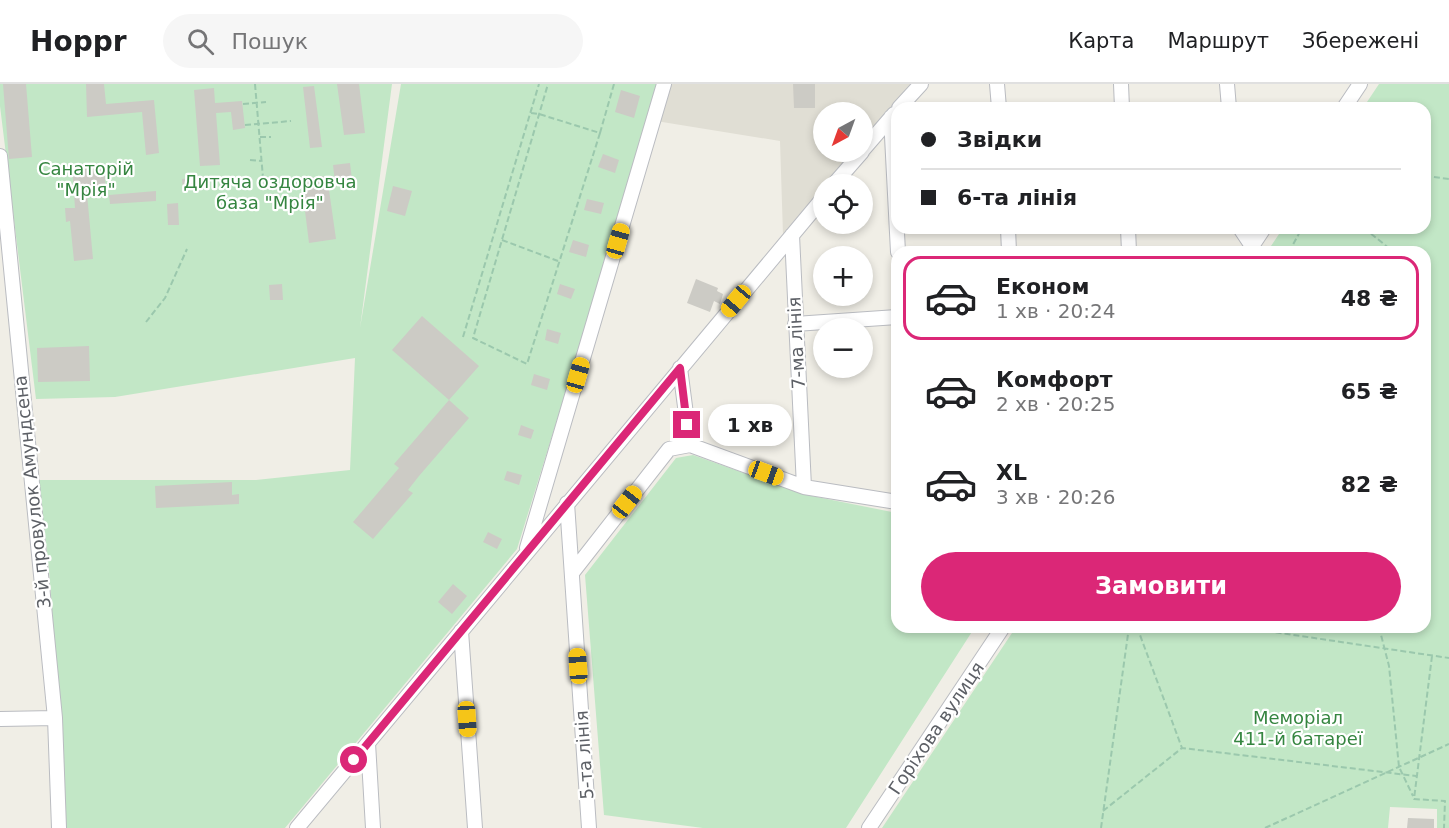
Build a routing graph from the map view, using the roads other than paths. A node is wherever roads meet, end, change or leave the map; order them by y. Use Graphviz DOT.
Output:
graph roads {
  1 [pos="664,84"];
  2 [pos="921,84"];
  3 [pos="997,84"];
  4 [pos="1121,84"];
  5 [pos="1227,84"];
  6 [pos="1360,84"];
  7 [pos="905,102"];
  8 [pos="998,102"];
  9 [pos="1122,102"];
  10 [pos="1228,102"];
  11 [pos="1348,102"];
  12 [pos="891,118"];
  13 [pos="873,138"];
  14 [pos="0,156"];
  15 [pos="853,162"];
  16 [pos="842,174"];
  17 [pos="813,210"];
  18 [pos="792,235"];
  19 [pos="891,317"];
  20 [pos="795,324"];
  21 [pos="680,368"];
  22 [pos="690,445"];
  23 [pos="804,487"];
  24 [pos="891,501"];
  25 [pos="567,503"];
  26 [pos="525,553"];
  27 [pos="572,573"];
  28 [pos="461,631"];
  29 [pos="999,633"];
  30 [pos="55,718"];
  31 [pos="0,719"];
  32 [pos="368,743"];
  33 [pos="59,828"];
  34 [pos="297,828"];
  35 [pos="373,828"];
  36 [pos="475,828"];
  37 [pos="588,828"];
  38 [pos="869,828"];
  1 -- 26 [label="street"];
  2 -- 7 [label="street"];
  3 -- 8 [label="street"];
  4 -- 9 [label="street"];
  5 -- 10 [label="street"];
  6 -- 11 [label="street"];
  12 -- 13 [label="street"];
  14 -- 30 [label="street, 3-й провулок Амундсена"];
  15 -- 16 [label="street"];
  17 -- 18 [label="street"];
  18 -- 20 [label="street, 7-ма лінія"];
  18 -- 21 [label="street"];
  19 -- 20 [label="street"];
  20 -- 23 [label="street, 7-ма лінія"];
  21 -- 22 [label="street"];
  21 -- 25 [label="street"];
  22 -- 23 [label="street"];
  22 -- 27 [label="street"];
  23 -- 24 [label="street"];
  25 -- 26 [label="street"];
  25 -- 27 [label="street, 5-та лінія"];
  26 -- 28 [label="street"];
  27 -- 37 [label="street, 5-та лінія"];
  28 -- 32 [label="street"];
  28 -- 36 [label="street"];
  29 -- 38 [label="street, Горіхова вулиця"];
  30 -- 31 [label="street"];
  30 -- 33 [label="street, 3-й провулок Амундсена"];
  32 -- 34 [label="street"];
  32 -- 35 [label="street"];
}
